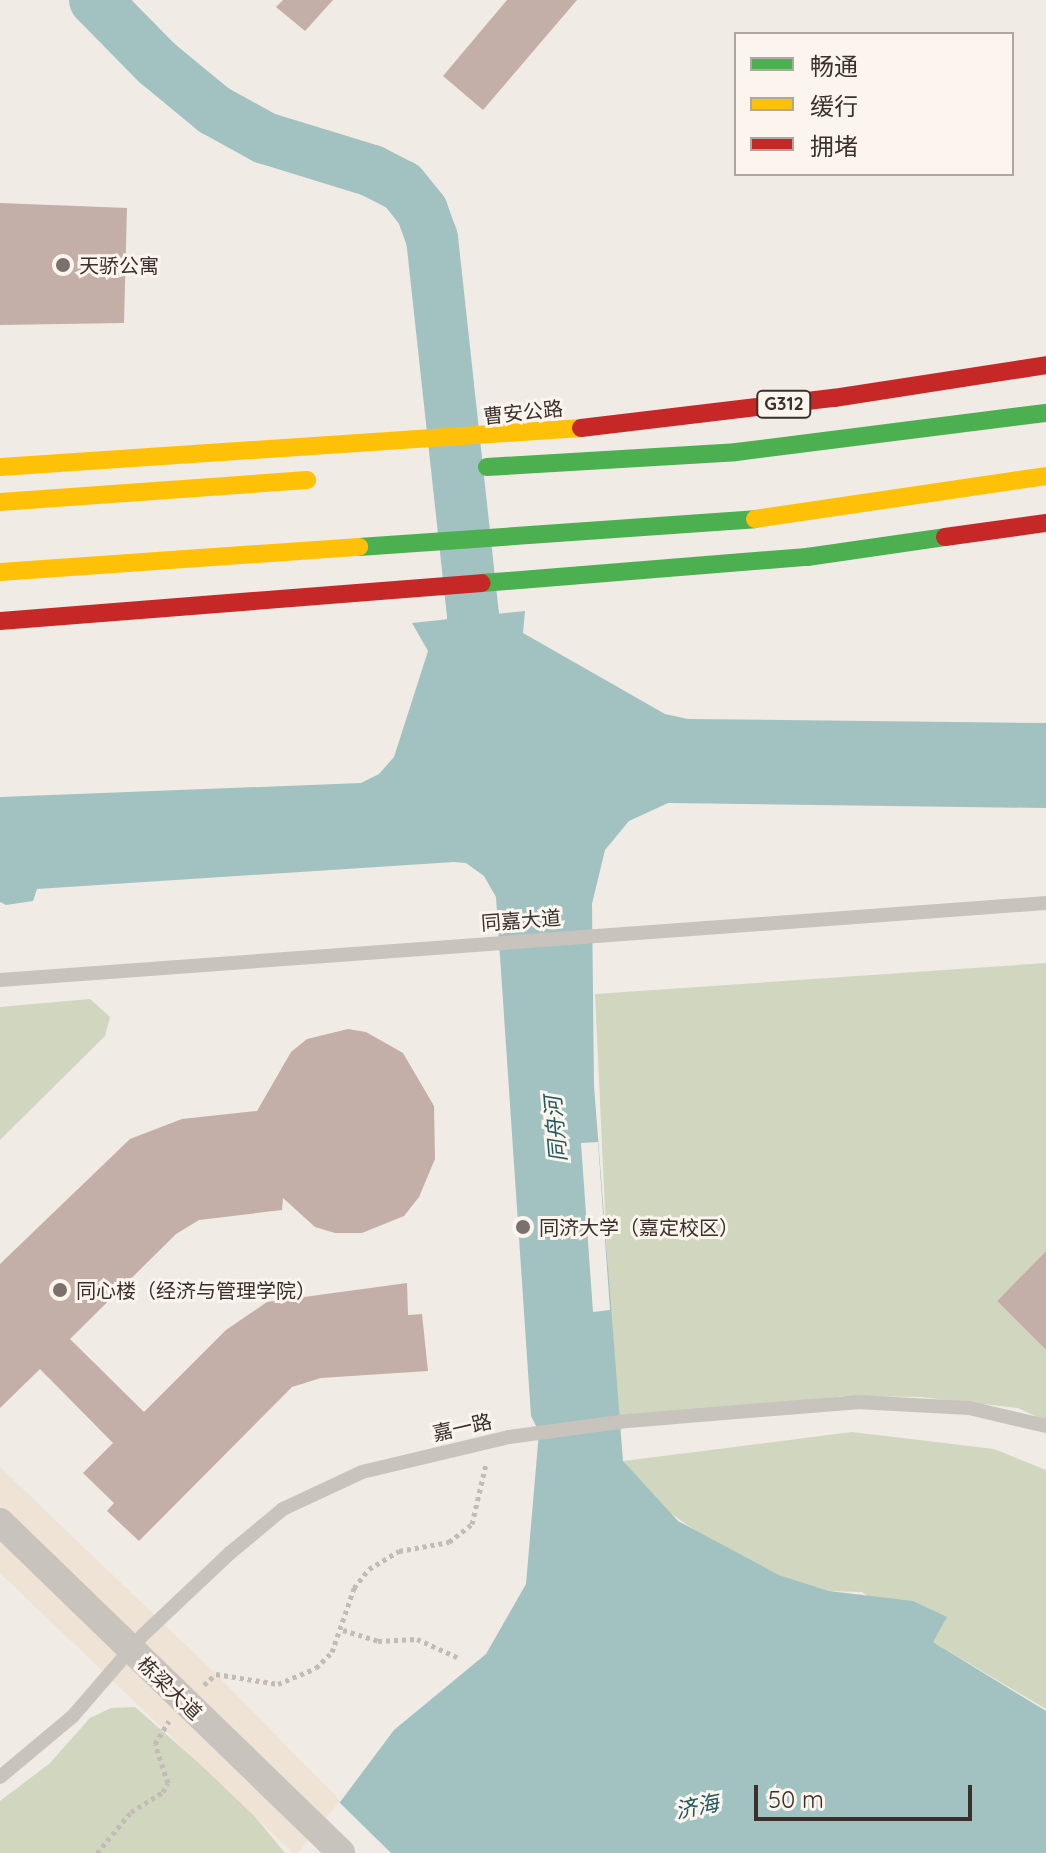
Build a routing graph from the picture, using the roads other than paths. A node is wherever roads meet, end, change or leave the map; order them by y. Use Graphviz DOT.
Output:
graph roads {
  1 [pos="1046,365"];
  2 [pos="1046,413"];
  3 [pos="0,467"];
  4 [pos="473,468"];
  5 [pos="1046,476"];
  6 [pos="332,478"];
  7 [pos="0,502"];
  8 [pos="1046,523"];
  9 [pos="0,572"];
  10 [pos="0,621"];
  11 [pos="1046,903"];
  12 [pos="0,980"];
  13 [pos="1046,1426"];
  14 [pos="0,1522"];
  15 [pos="130,1649"];
  16 [pos="0,1777"];
  17 [pos="341,1853"];
  1 -- 3 [label="highway, 曹安公路 / G312"];
  2 -- 4 [label="highway, G312"];
  5 -- 9 [label="highway"];
  6 -- 7 [label="highway"];
  8 -- 10 [label="highway"];
  11 -- 12 [label="lane, 同嘉大道"];
  13 -- 15 [label="lane, 嘉一路"];
  14 -- 15 [label="street, 栋梁大道"];
  15 -- 16 [label="lane, 嘉一路"];
  15 -- 17 [label="street, 栋梁大道"];
}
